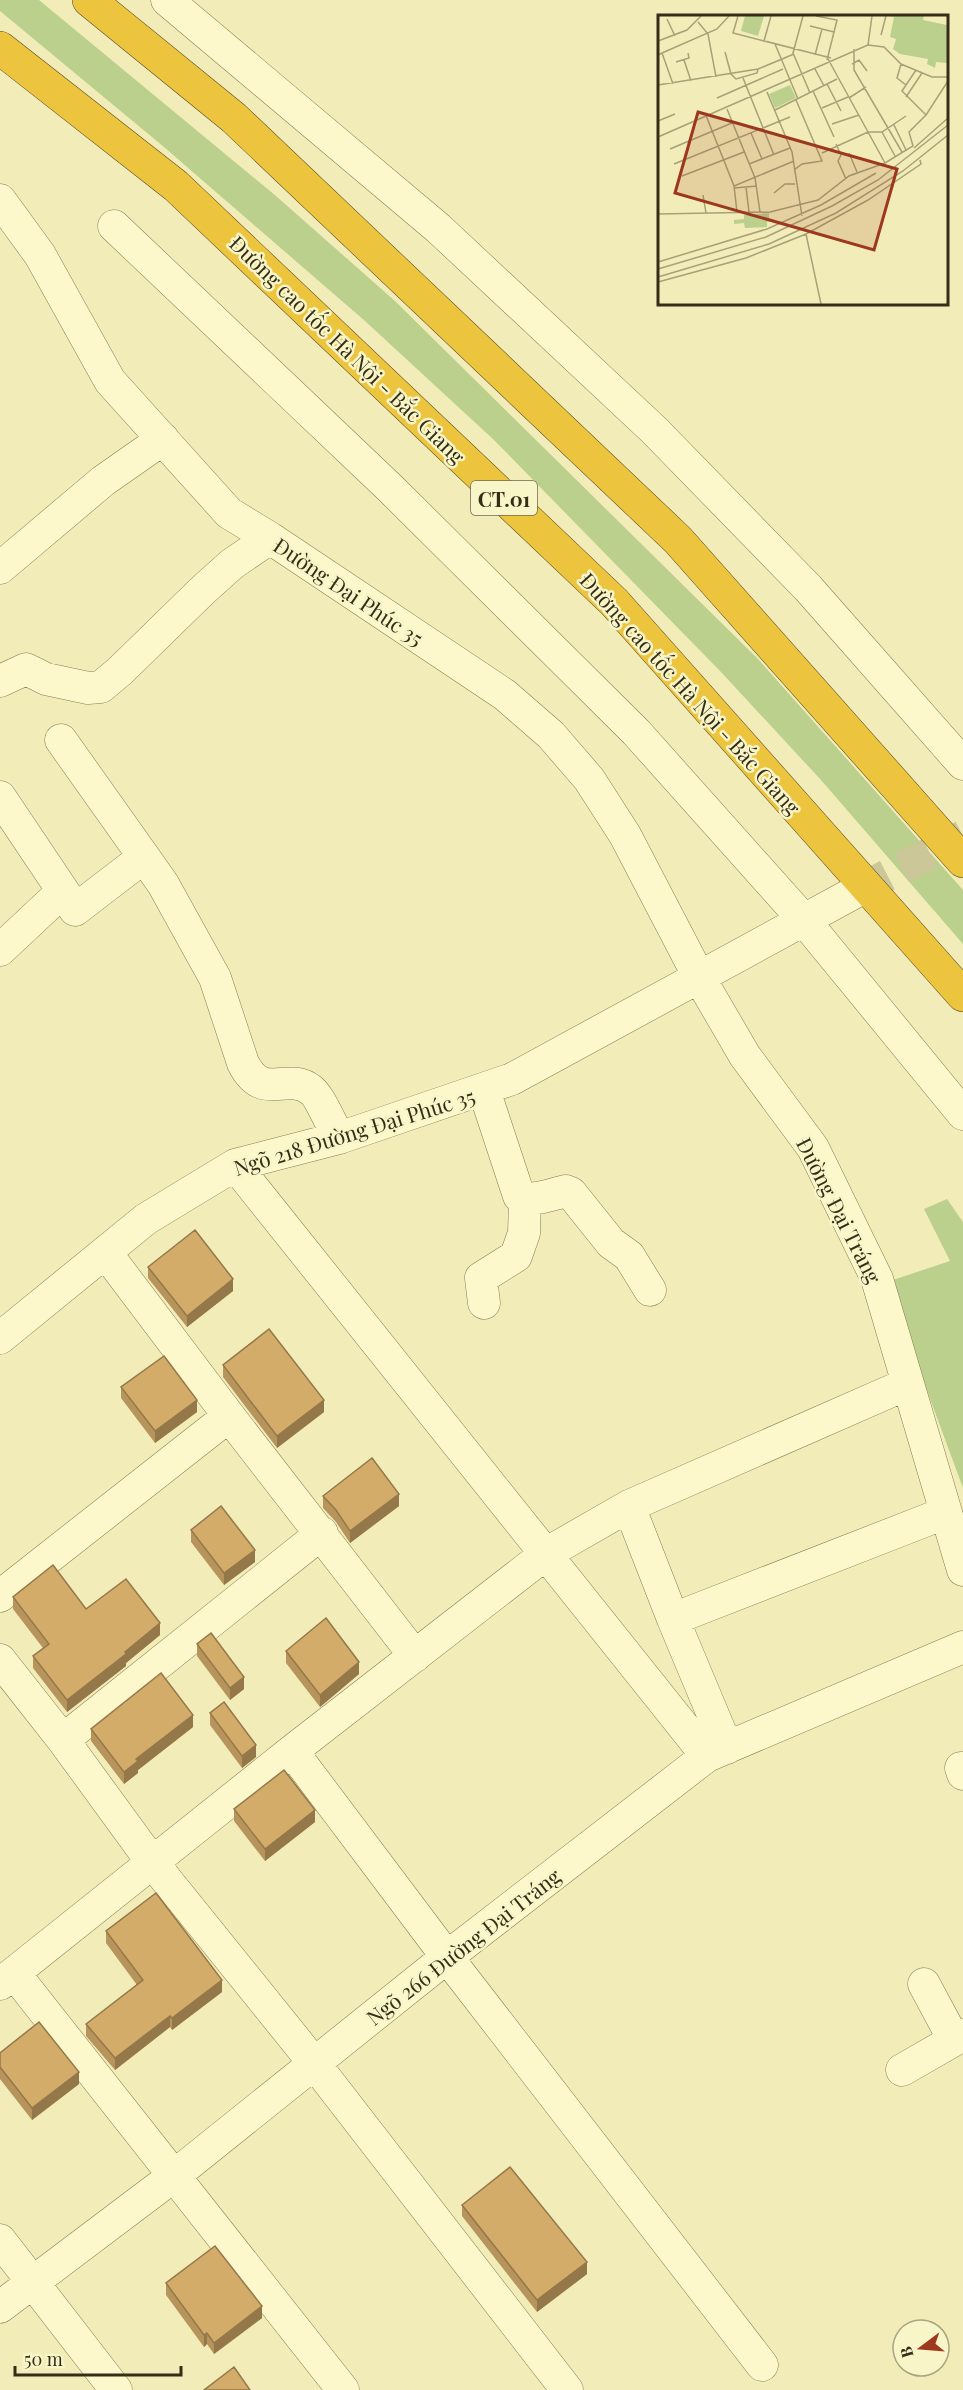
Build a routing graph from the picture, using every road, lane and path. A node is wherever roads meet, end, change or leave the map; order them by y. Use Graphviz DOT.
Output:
graph roads {
  1 [pos="89,0"];
  2 [pos="167,0"];
  3 [pos="0,48"];
  4 [pos="0,200"];
  5 [pos="114,226"];
  6 [pos="163,439"];
  7 [pos="270,538"];
  8 [pos="0,568"];
  9 [pos="0,681"];
  10 [pos="61,740"];
  11 [pos="963,764"];
  12 [pos="0,797"];
  13 [pos="144,857"];
  14 [pos="963,861"];
  15 [pos="859,890"];
  16 [pos="63,891"];
  17 [pos="804,920"];
  18 [pos="0,950"];
  19 [pos="699,977"];
  20 [pos="963,995"];
  21 [pos="484,1090"];
  22 [pos="963,1114"];
  23 [pos="339,1138"];
  24 [pos="235,1165"];
  25 [pos="525,1198"];
  26 [pos="106,1252"];
  27 [pos="650,1290"];
  28 [pos="484,1303"];
  29 [pos="0,1338"];
  30 [pos="907,1384"];
  31 [pos="229,1416"];
  32 [pos="629,1506"];
  33 [pos="945,1513"];
  34 [pos="322,1533"];
  35 [pos="546,1553"];
  36 [pos="963,1570"];
  37 [pos="0,1596"];
  38 [pos="673,1619"];
  39 [pos="963,1647"];
  40 [pos="415,1656"];
  41 [pos="0,1660"];
  42 [pos="63,1740"];
  43 [pos="292,1751"];
  44 [pos="717,1752"];
  45 [pos="152,1862"];
  46 [pos="447,1957"];
  47 [pos="7,1978"];
  48 [pos="924,1984"];
  49 [pos="959,2038"];
  50 [pos="314,2064"];
  51 [pos="902,2070"];
  52 [pos="175,2175"];
  53 [pos="0,2240"];
  54 [pos="33,2282"];
  55 [pos="0,2307"];
  56 [pos="762,2365"];
  57 [pos="116,2390"];
  58 [pos="343,2390"];
  59 [pos="567,2390"];
  1 -- 14 [label="highway"];
  2 -- 11 [label="street"];
  3 -- 20 [label="highway, Đường cao tốc Hà Nội - Bắc Giang / CT.01"];
  4 -- 6 [label="street, Đường Đại Phúc 35"];
  5 -- 17 [label="street"];
  6 -- 7 [label="street, Đường Đại Phúc 35"];
  6 -- 8 [label="street"];
  7 -- 9 [label="street"];
  7 -- 19 [label="street, Đường Đại Phúc 35"];
  10 -- 13 [label="street"];
  12 -- 16 [label="street"];
  13 -- 16 [label="street"];
  13 -- 23 [label="street"];
  15 -- 17 [label="street, Ngõ 218 Đường Đại Phúc 35"];
  16 -- 18 [label="street"];
  17 -- 19 [label="street, Ngõ 218 Đường Đại Phúc 35"];
  17 -- 22 [label="street"];
  19 -- 21 [label="street, Ngõ 218 Đường Đại Phúc 35"];
  19 -- 30 [label="street, Đường Đại Tráng"];
  21 -- 23 [label="street, Ngõ 218 Đường Đại Phúc 35"];
  21 -- 25 [label="street"];
  23 -- 24 [label="street, Ngõ 218 Đường Đại Phúc 35"];
  24 -- 26 [label="street, Ngõ 218 Đường Đại Phúc 35"];
  24 -- 35 [label="street"];
  25 -- 27 [label="street"];
  25 -- 28 [label="street"];
  26 -- 29 [label="street, Ngõ 218 Đường Đại Phúc 35"];
  26 -- 31 [label="street"];
  30 -- 32 [label="street"];
  30 -- 33 [label="street, Đường Đại Tráng"];
  31 -- 34 [label="street"];
  31 -- 37 [label="street"];
  32 -- 35 [label="street"];
  32 -- 38 [label="street"];
  33 -- 36 [label="street, Đường Đại Tráng"];
  33 -- 38 [label="street"];
  34 -- 40 [label="street"];
  34 -- 42 [label="street"];
  35 -- 40 [label="street"];
  35 -- 44 [label="street"];
  38 -- 44 [label="street"];
  39 -- 44 [label="street, Ngõ 266 Đường Đại Tráng"];
  40 -- 43 [label="street"];
  41 -- 42 [label="street"];
  42 -- 45 [label="street"];
  43 -- 45 [label="street"];
  43 -- 46 [label="street"];
  44 -- 46 [label="street, Ngõ 266 Đường Đại Tráng"];
  45 -- 47 [label="street"];
  45 -- 50 [label="street"];
  46 -- 50 [label="street, Ngõ 266 Đường Đại Tráng"];
  46 -- 56 [label="street"];
  47 -- 52 [label="street"];
  48 -- 49 [label="street"];
  49 -- 51 [label="street"];
  50 -- 52 [label="street, Ngõ 266 Đường Đại Tráng"];
  50 -- 59 [label="street"];
  52 -- 54 [label="street, Ngõ 266 Đường Đại Tráng"];
  52 -- 58 [label="street"];
  53 -- 54 [label="street"];
  54 -- 55 [label="street, Ngõ 266 Đường Đại Tráng"];
  54 -- 57 [label="street"];
}
